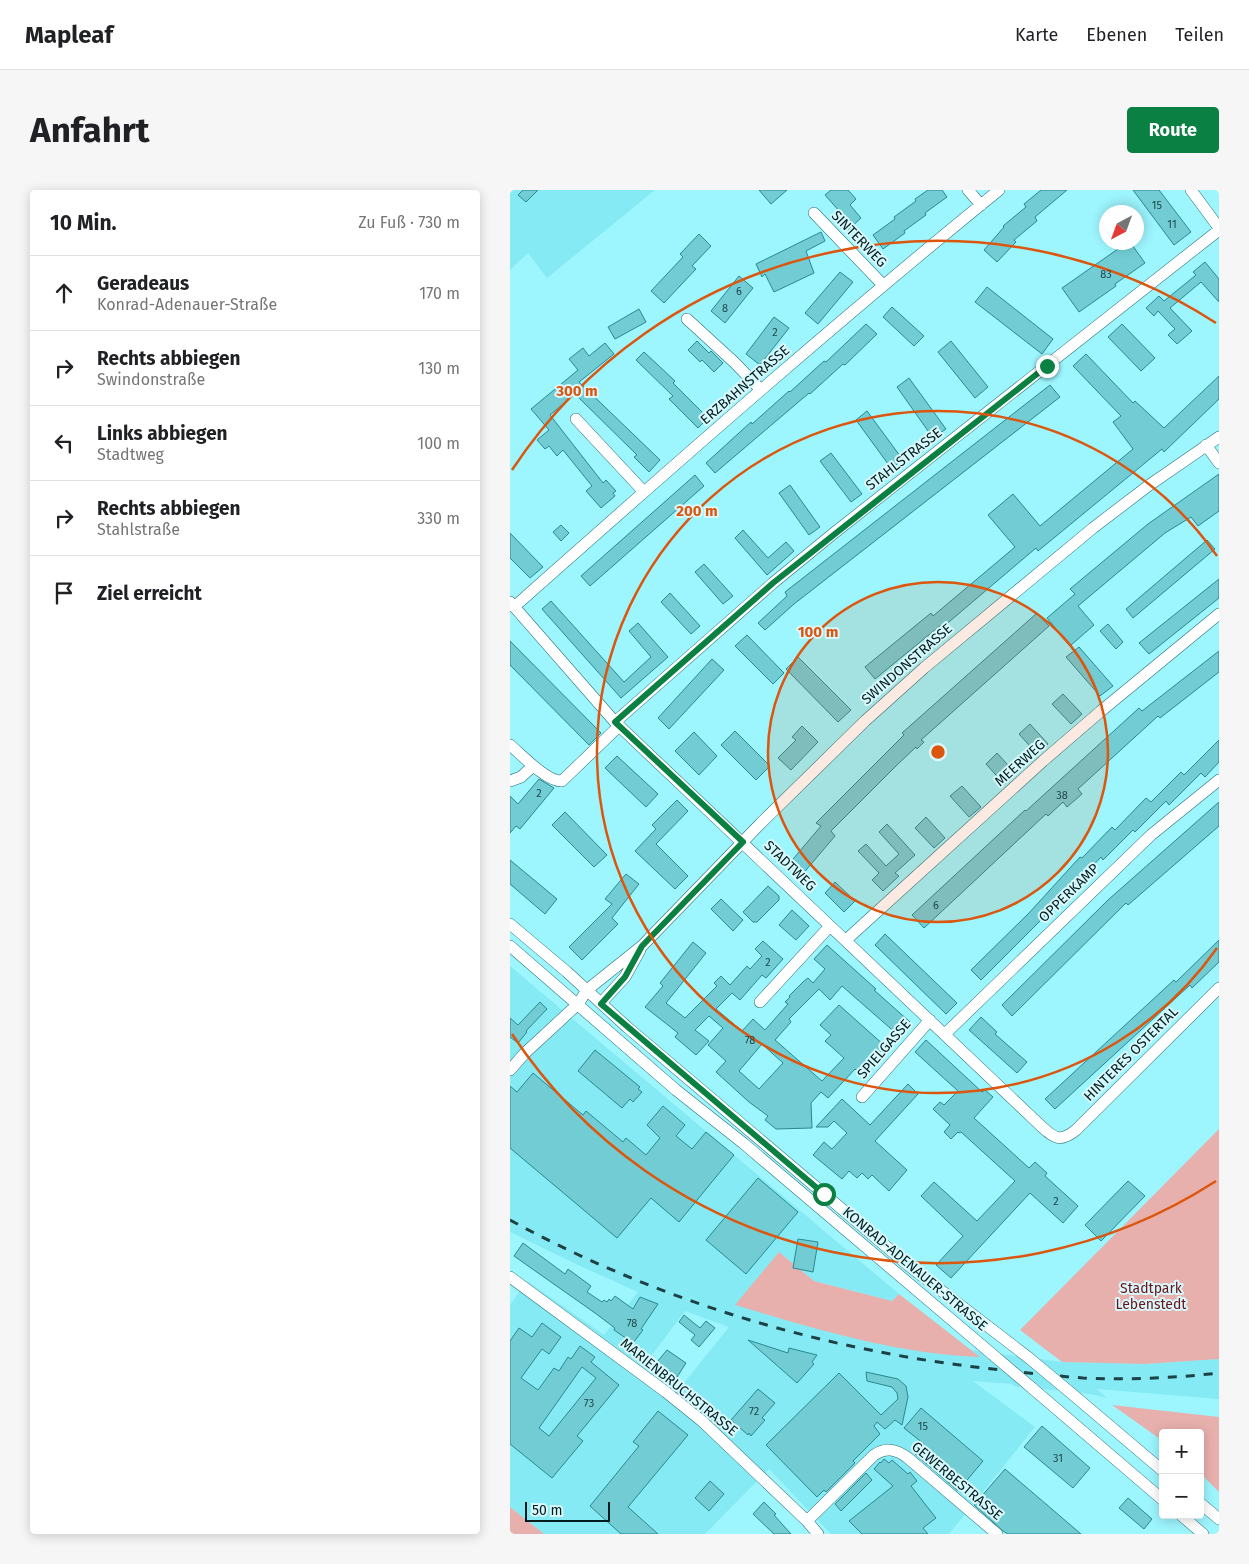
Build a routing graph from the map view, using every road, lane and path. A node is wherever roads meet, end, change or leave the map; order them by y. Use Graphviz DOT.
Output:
graph roads {
  1 [pos="968,190"];
  2 [pos="999,190"];
  3 [pos="1191,190"];
  4 [pos="981,205"];
  5 [pos="814,213"];
  6 [pos="1219,229"];
  7 [pos="883,285"];
  8 [pos="687,319"];
  9 [pos="761,390"];
  10 [pos="576,419"];
  11 [pos="1219,437"];
  12 [pos="1206,445"];
  13 [pos="1219,463"];
  14 [pos="644,492"];
  15 [pos="512,604"];
  16 [pos="1219,614"];
  17 [pos="617,724"];
  18 [pos="510,745"];
  19 [pos="534,766"];
  20 [pos="1219,780"];
  21 [pos="510,781"];
  22 [pos="743,842"];
  23 [pos="510,924"];
  24 [pos="830,926"];
  25 [pos="846,940"];
  26 [pos="510,946"];
  27 [pos="642,946"];
  28 [pos="1219,988"];
  29 [pos="587,990"];
  30 [pos="760,1002"];
  31 [pos="578,1004"];
  32 [pos="601,1004"];
  33 [pos="930,1020"];
  34 [pos="945,1034"];
  35 [pos="510,1070"];
  36 [pos="862,1097"];
  37 [pos="1062,1138"];
  38 [pos="510,1277"];
  39 [pos="1159,1468"];
  40 [pos="1159,1497"];
  41 [pos="1204,1506"];
  42 [pos="1219,1518"];
  43 [pos="1186,1519"];
  44 [pos="807,1521"];
  45 [pos="818,1534"];
  46 [pos="997,1534"];
  47 [pos="1203,1534"];
  1 -- 4 [label="street"];
  2 -- 4 [label="street, ERZBAHNSTRASSE"];
  3 -- 6 [label="street"];
  4 -- 7 [label="street, ERZBAHNSTRASSE"];
  5 -- 7 [label="street, SINTERWEG"];
  6 -- 17 [label="street, STAHLSTRASSE"];
  7 -- 9 [label="street, ERZBAHNSTRASSE"];
  8 -- 9 [label="street"];
  9 -- 14 [label="street, ERZBAHNSTRASSE"];
  10 -- 14 [label="street"];
  11 -- 12 [label="street, SWINDONSTRASSE"];
  12 -- 13 [label="street"];
  12 -- 22 [label="street, SWINDONSTRASSE"];
  14 -- 15 [label="street, ERZBAHNSTRASSE"];
  15 -- 17 [label="street, STADTWEG"];
  16 -- 25 [label="street, MEERWEG"];
  17 -- 19 [label="street, STAHLSTRASSE"];
  17 -- 22 [label="street, STADTWEG"];
  18 -- 19 [label="street"];
  19 -- 21 [label="street"];
  20 -- 34 [label="street, OPPERKAMP"];
  22 -- 24 [label="street, STADTWEG"];
  22 -- 27 [label="street, SWINDONSTRASSE"];
  23 -- 29 [label="street, KONRAD-ADENAUER-STRASSE"];
  24 -- 25 [label="street, STADTWEG"];
  24 -- 30 [label="street"];
  25 -- 33 [label="street, STADTWEG"];
  26 -- 31 [label="street, KONRAD-ADENAUER-STRASSE"];
  27 -- 29 [label="street, SWINDONSTRASSE"];
  27 -- 32 [label="street, SWINDONSTRASSE"];
  28 -- 37 [label="street, HINTERES OSTERTAL"];
  29 -- 31 [label="street"];
  29 -- 32 [label="street, KONRAD-ADENAUER-STRASSE"];
  31 -- 32 [label="street"];
  31 -- 35 [label="street"];
  31 -- 40 [label="street, KONRAD-ADENAUER-STRASSE, bridge"];
  32 -- 39 [label="street, KONRAD-ADENAUER-STRASSE, bridge"];
  33 -- 34 [label="street, STADTWEG"];
  33 -- 36 [label="street, SPIELGASSE"];
  34 -- 37 [label="street, STADTWEG"];
  38 -- 44 [label="street, MARIENBRUCHSTRASSE"];
  41 -- 42 [label="street"];
  43 -- 47 [label="street"];
  44 -- 45 [label="street, MARIENBRUCHSTRASSE"];
  44 -- 46 [label="street, GEWERBESTRASSE"];
}
